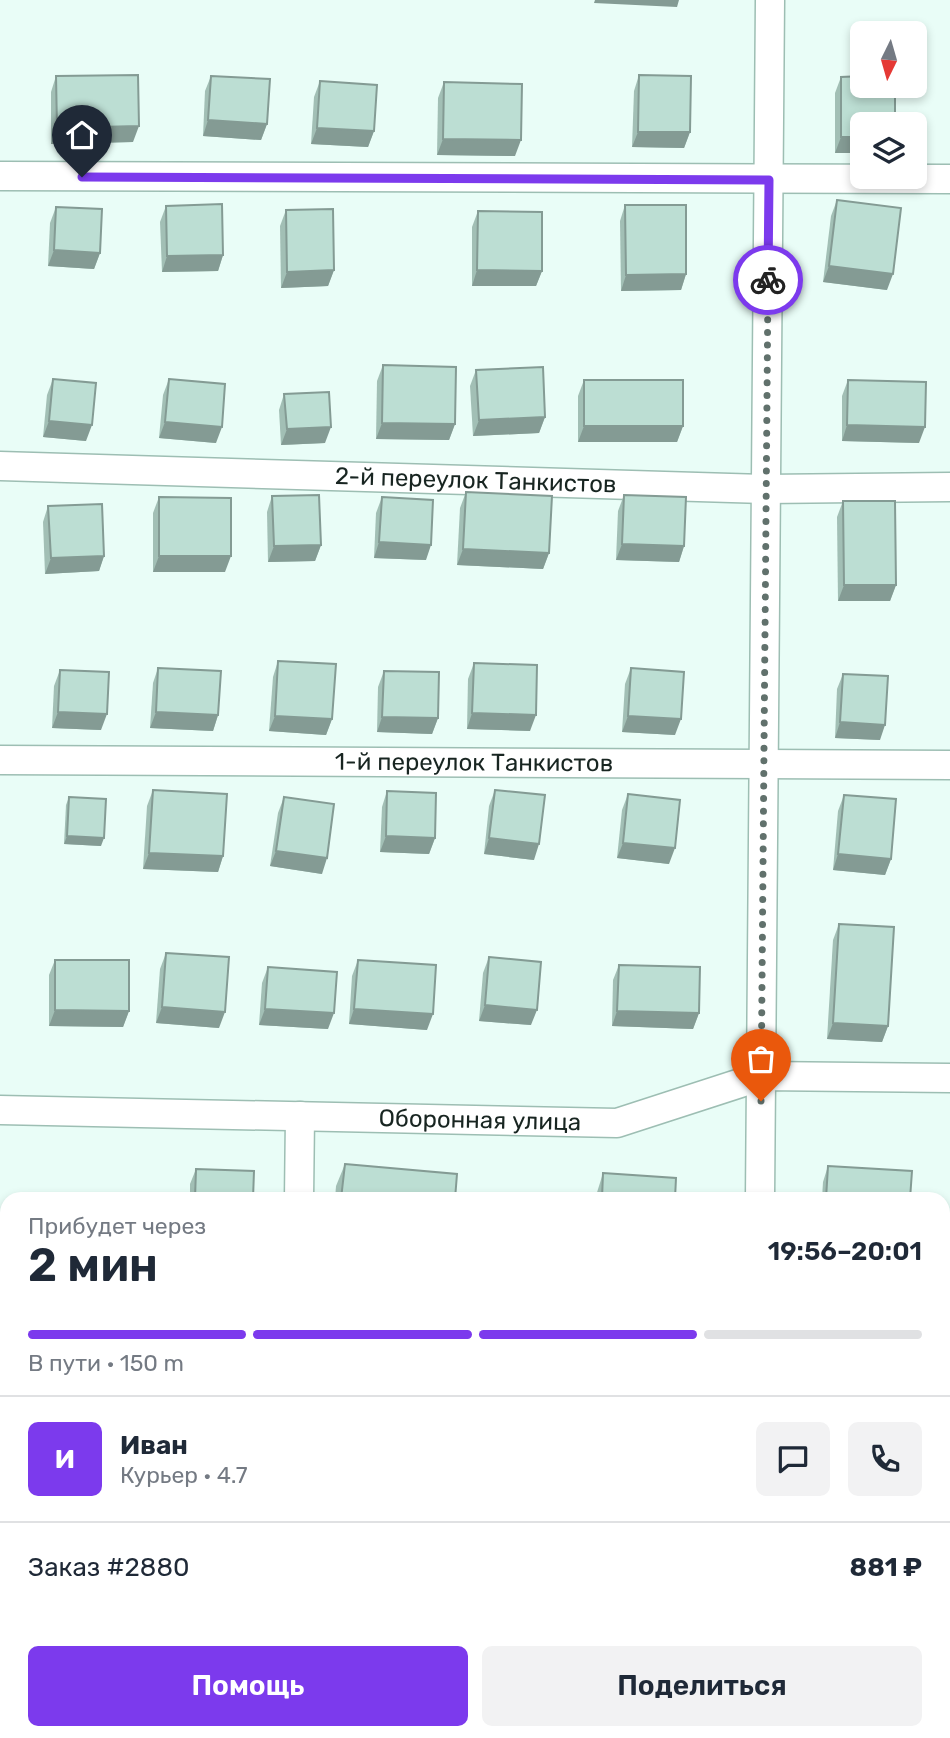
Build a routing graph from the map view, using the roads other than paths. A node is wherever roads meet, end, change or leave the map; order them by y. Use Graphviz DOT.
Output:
graph roads {
  1 [pos="770,0"];
  2 [pos="0,176"];
  3 [pos="950,179"];
  4 [pos="769,180"];
  5 [pos="0,466"];
  6 [pos="950,487"];
  7 [pos="765,489"];
  8 [pos="0,760"];
  9 [pos="763,763"];
  10 [pos="950,765"];
  11 [pos="762,1076"];
  12 [pos="950,1078"];
  13 [pos="0,1110"];
  14 [pos="300,1116"];
  15 [pos="299,1192"];
  16 [pos="760,1192"];
  1 -- 4 [label="street"];
  2 -- 4 [label="street"];
  3 -- 4 [label="street"];
  4 -- 7 [label="street"];
  5 -- 7 [label="street, 2-й переулок Танкистов"];
  6 -- 7 [label="street, 2-й переулок Танкистов"];
  7 -- 9 [label="street"];
  8 -- 9 [label="street, 1-й переулок Танкистов"];
  9 -- 10 [label="street, 1-й переулок Танкистов"];
  9 -- 11 [label="street"];
  11 -- 12 [label="street, Оборонная улица"];
  11 -- 14 [label="street, Оборонная улица"];
  11 -- 16 [label="street"];
  13 -- 14 [label="street, Оборонная улица"];
  14 -- 15 [label="street"];
}
